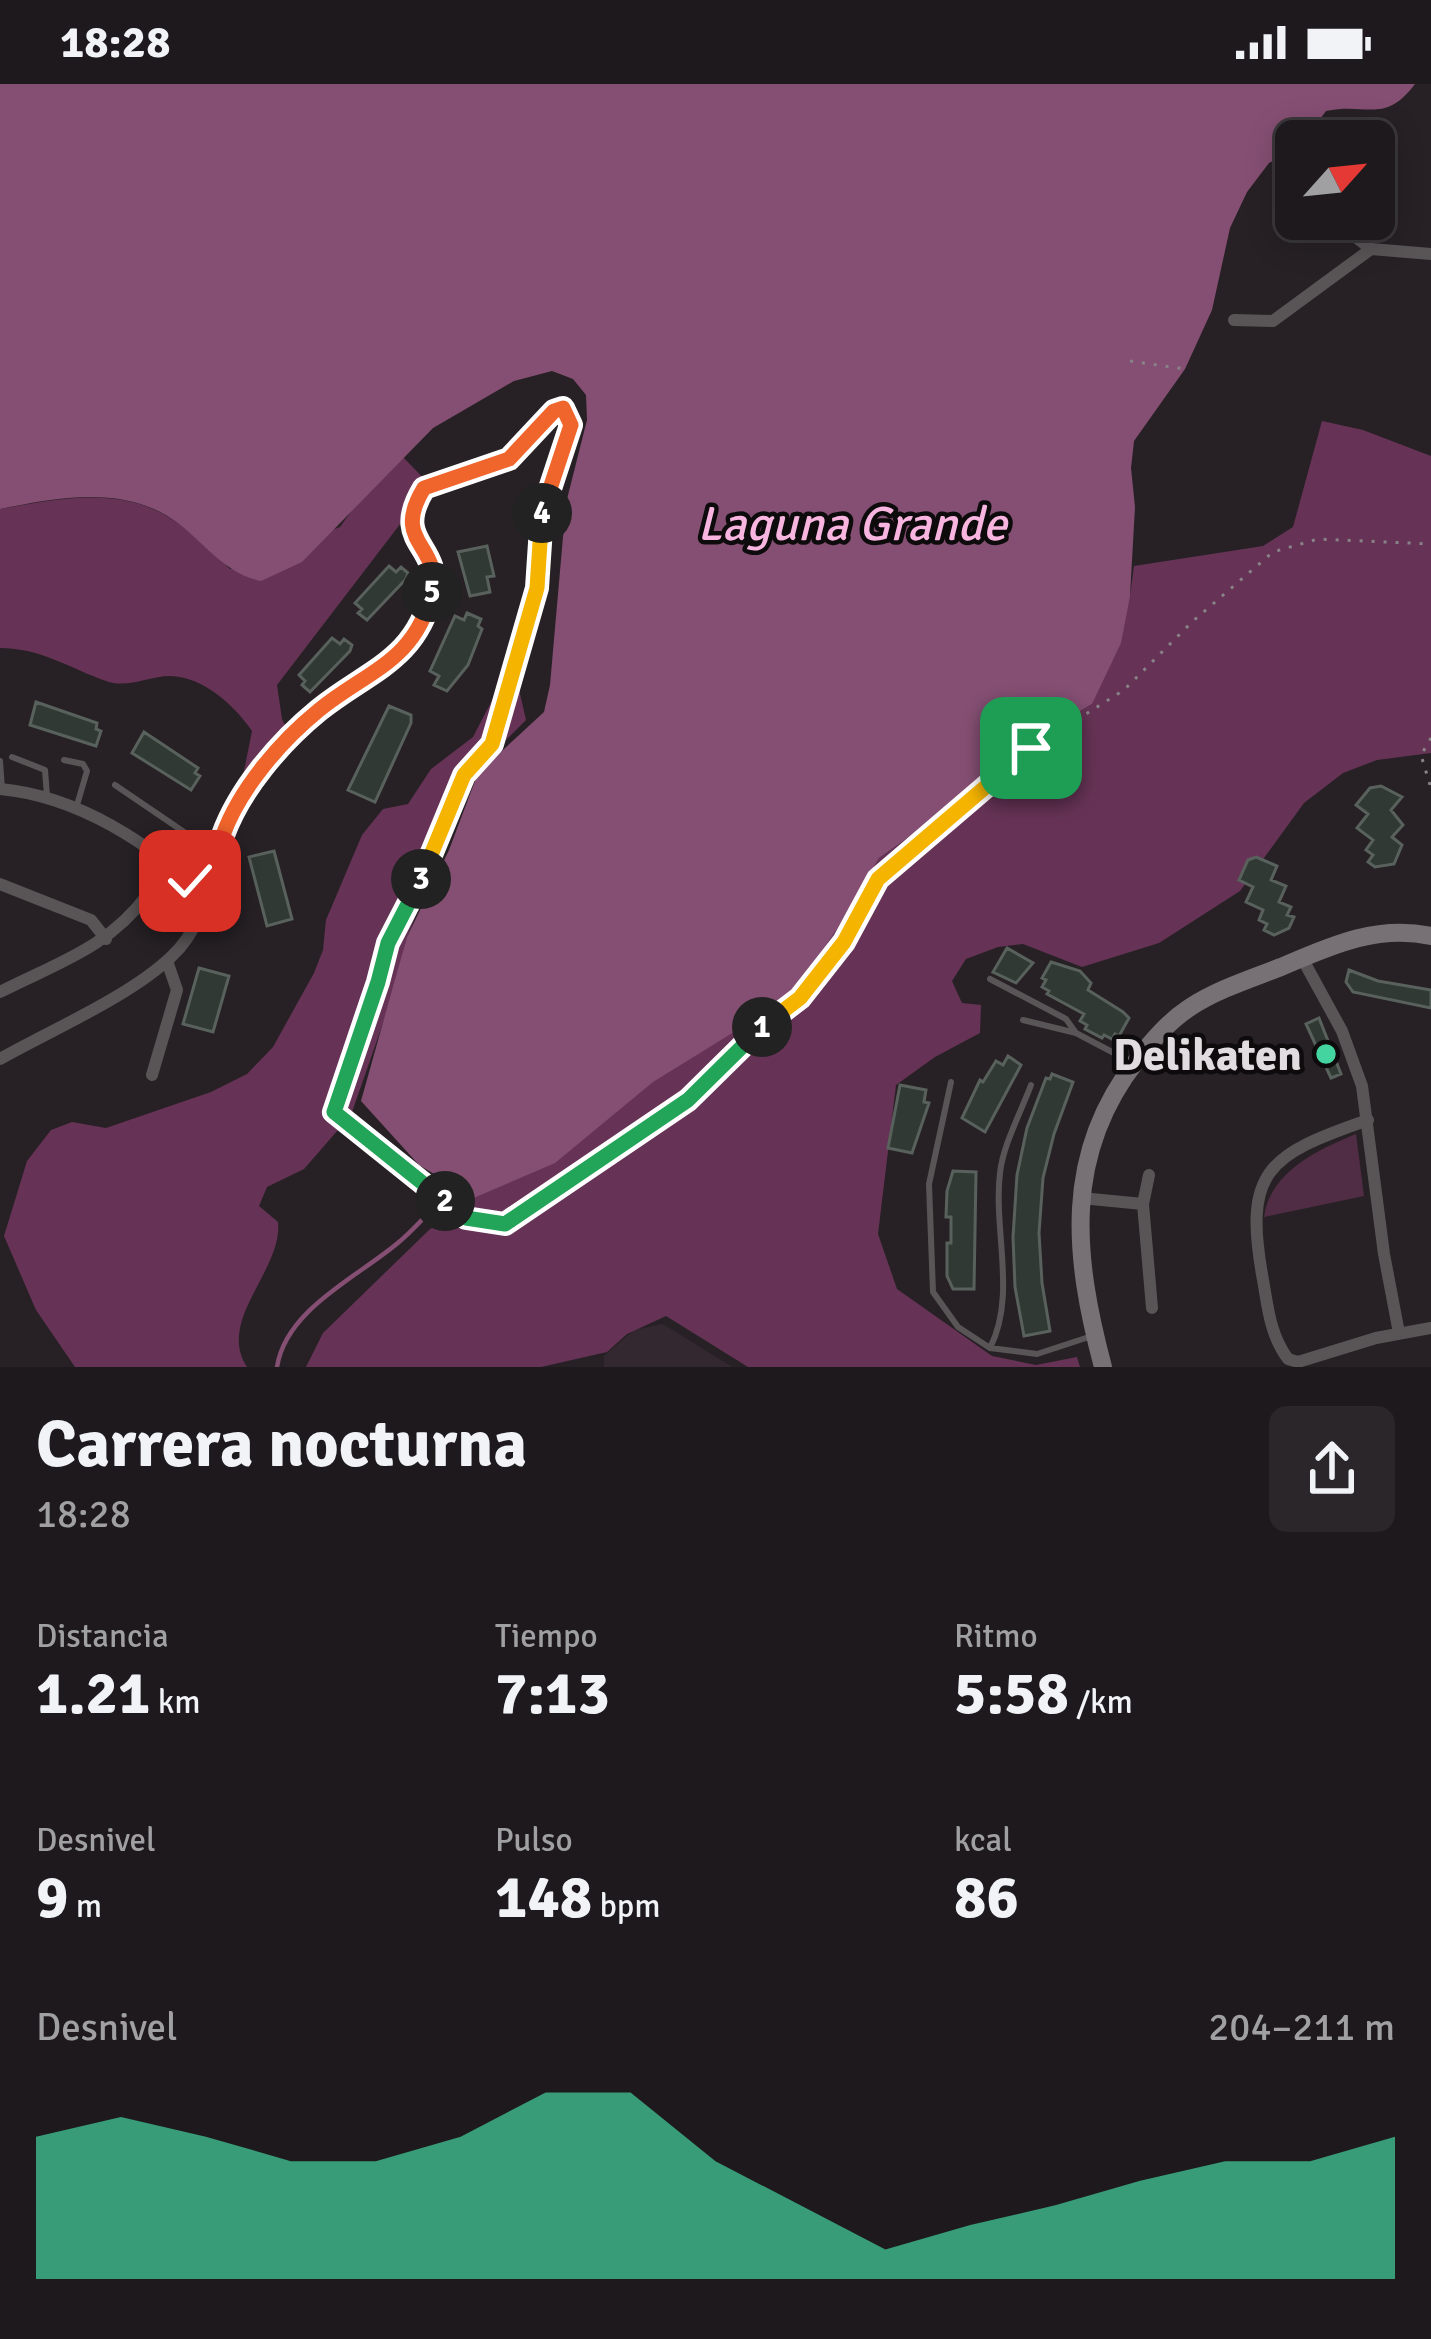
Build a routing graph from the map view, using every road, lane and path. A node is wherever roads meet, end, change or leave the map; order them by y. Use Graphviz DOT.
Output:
graph roads {
  1 [pos="1359,240"];
  2 [pos="1371,250"];
  3 [pos="1431,254"];
  4 [pos="1234,320"];
  5 [pos="1130,361"];
  6 [pos="1185,369"];
  7 [pos="1431,544"];
  8 [pos="425,554"];
  9 [pos="1431,738"];
  10 [pos="12,757"];
  11 [pos="64,760"];
  12 [pos="0,761"];
  13 [pos="115,785"];
  14 [pos="1431,788"];
  15 [pos="1,789"];
  16 [pos="47,796"];
  17 [pos="76,809"];
  18 [pos="180,829"];
  19 [pos="162,858"];
  20 [pos="177,870"];
  21 [pos="2,886"];
  22 [pos="148,894"];
  23 [pos="207,898"];
  24 [pos="1431,936"];
  25 [pos="106,939"];
  26 [pos="1302,958"];
  27 [pos="167,961"];
  28 [pos="990,979"];
  29 [pos="0,992"];
  30 [pos="1023,1020"];
  31 [pos="1076,1033"];
  32 [pos="0,1059"];
  33 [pos="1134,1064"];
  34 [pos="152,1075"];
  35 [pos="951,1082"];
  36 [pos="1031,1085"];
  37 [pos="1368,1120"];
  38 [pos="1150,1174"];
  39 [pos="1081,1198"];
  40 [pos="1144,1204"];
  41 [pos="1152,1308"];
  42 [pos="1431,1328"];
  43 [pos="1399,1333"];
  44 [pos="1094,1335"];
  45 [pos="990,1348"];
  46 [pos="1103,1367"];
  1 -- 2 [label="street"];
  2 -- 3 [label="street"];
  2 -- 4 [label="street"];
  5 -- 6 [label="path"];
  7 -- 8 [label="path"];
  8 -- 23 [label="street"];
  9 -- 14 [label="path"];
  10 -- 16 [label="lane"];
  11 -- 17 [label="lane"];
  12 -- 15 [label="lane"];
  13 -- 18 [label="lane"];
  15 -- 16 [label="street"];
  16 -- 17 [label="street"];
  17 -- 19 [label="street"];
  18 -- 19 [label="lane"];
  18 -- 20 [label="lane"];
  19 -- 20 [label="street"];
  20 -- 23 [label="street"];
  21 -- 25 [label="street"];
  22 -- 25 [label="street"];
  23 -- 27 [label="street"];
  24 -- 26 [label="street"];
  25 -- 29 [label="street"];
  26 -- 33 [label="street"];
  26 -- 37 [label="street"];
  27 -- 32 [label="street"];
  27 -- 34 [label="street"];
  28 -- 31 [label="lane"];
  30 -- 31 [label="lane"];
  31 -- 33 [label="lane"];
  33 -- 39 [label="street"];
  35 -- 45 [label="lane"];
  36 -- 45 [label="lane"];
  37 -- 43 [label="street"];
  37 -- 43 [label="street"];
  38 -- 40 [label="street"];
  39 -- 40 [label="street"];
  39 -- 44 [label="street"];
  40 -- 41 [label="street"];
  42 -- 43 [label="street"];
  44 -- 45 [label="lane"];
  44 -- 46 [label="street"];
}
